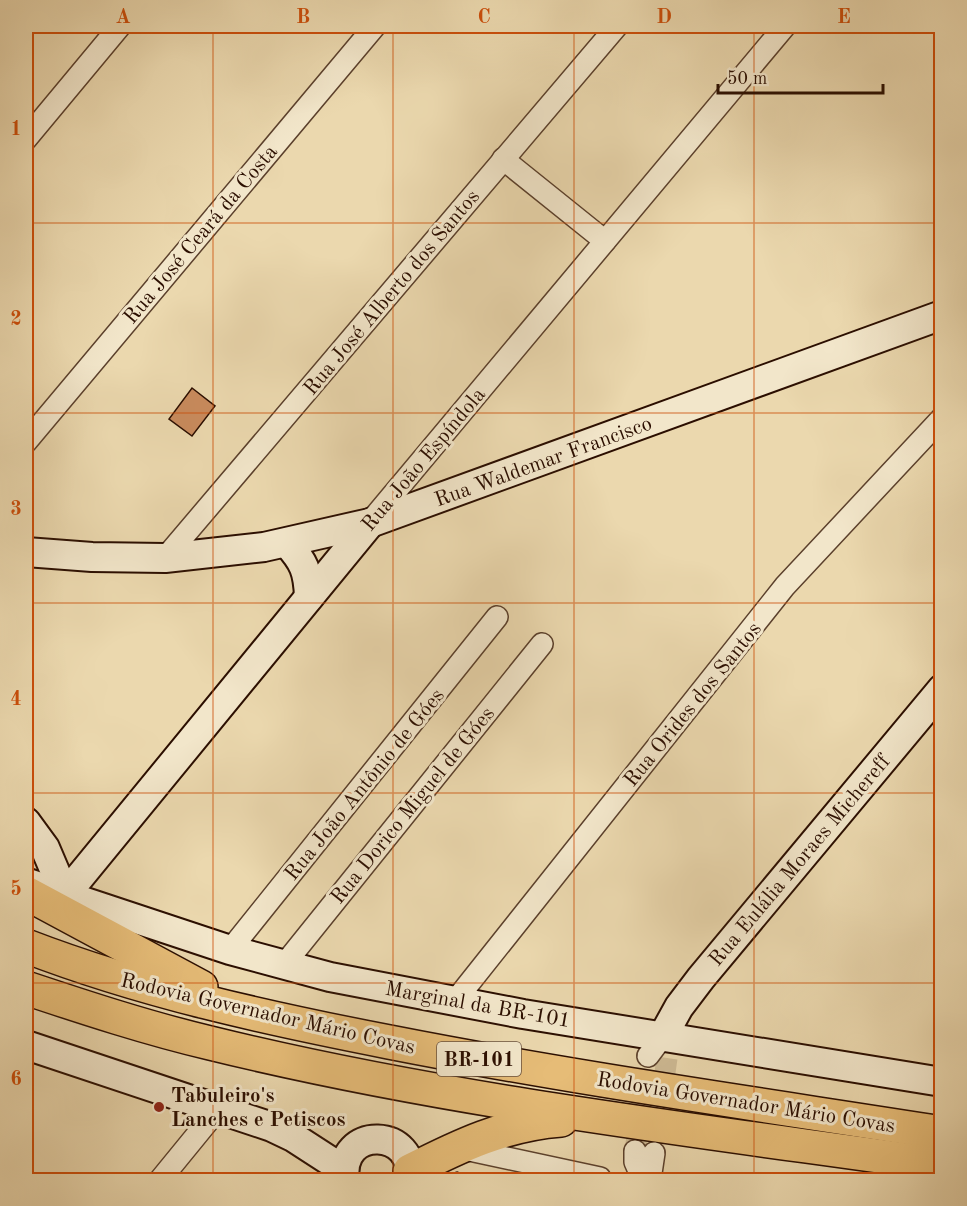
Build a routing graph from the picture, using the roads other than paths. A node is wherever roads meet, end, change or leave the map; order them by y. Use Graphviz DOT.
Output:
graph roads {
  1 [pos="120,26"];
  2 [pos="375,26"];
  3 [pos="617,26"];
  4 [pos="785,26"];
  5 [pos="26,139"];
  6 [pos="503,159"];
  7 [pos="605,241"];
  8 [pos="942,315"];
  9 [pos="942,418"];
  10 [pos="26,442"];
  11 [pos="370,523"];
  12 [pos="287,543"];
  13 [pos="26,552"];
  14 [pos="165,558"];
  15 [pos="309,597"];
  16 [pos="498,617"];
  17 [pos="542,644"];
  18 [pos="942,689"];
  19 [pos="26,822"];
  20 [pos="26,882"];
  21 [pos="26,893"];
  22 [pos="65,895"];
  23 [pos="26,946"];
  24 [pos="230,950"];
  25 [pos="283,966"];
  26 [pos="26,988"];
  27 [pos="455,1001"];
  28 [pos="250,1013"];
  29 [pos="26,1046"];
  30 [pos="659,1050"];
  31 [pos="942,1082"];
  32 [pos="219,1109"];
  33 [pos="606,1117"];
  34 [pos="942,1133"];
  35 [pos="456,1148"];
  36 [pos="942,1166"];
  37 [pos="345,1175"];
  38 [pos="409,1176"];
  39 [pos="600,1178"];
  40 [pos="160,1180"];
  41 [pos="644,1180"];
  42 [pos="650,1180"];
  1 -- 5 [label="street"];
  2 -- 10 [label="street, Rua José Ceará da Costa"];
  3 -- 6 [label="street, Rua José Alberto dos Santos"];
  4 -- 7 [label="street, Rua João Espíndola"];
  6 -- 7 [label="street"];
  6 -- 14 [label="street, Rua José Alberto dos Santos"];
  7 -- 11 [label="street, Rua João Espíndola"];
  8 -- 11 [label="street, Rua Waldemar Francisco"];
  9 -- 27 [label="street, Rua Orides dos Santos"];
  11 -- 12 [label="street, Rua Waldemar Francisco"];
  11 -- 15 [label="street, Rua João Espíndola"];
  12 -- 14 [label="street, Rua Waldemar Francisco"];
  12 -- 15 [label="street"];
  13 -- 14 [label="street, Rua Waldemar Francisco"];
  15 -- 22 [label="street, Rua João Espíndola"];
  16 -- 24 [label="street, Rua João Antônio de Góes"];
  17 -- 25 [label="street, Rua Dorico Miguel de Góes"];
  18 -- 30 [label="street, Rua Eulália Moraes Michereff"];
  19 -- 22 [label="street"];
  20 -- 22 [label="street, Marginal da BR-101"];
  21 -- 28 [label="highway"];
  22 -- 24 [label="street, Marginal da BR-101"];
  23 -- 28 [label="highway, Rodovia Governador Mário Covas / BR-101"];
  24 -- 25 [label="street, Marginal da BR-101"];
  25 -- 27 [label="street, Marginal da BR-101"];
  26 -- 33 [label="highway, Rodovia Governador Mário Covas / BR-101"];
  27 -- 30 [label="street, Marginal da BR-101"];
  28 -- 34 [label="highway, Rodovia Governador Mário Covas / BR-101"];
  29 -- 32 [label="street"];
  30 -- 31 [label="street, Marginal da BR-101"];
  32 -- 37 [label="street"];
  32 -- 40 [label="street"];
  33 -- 35 [label="highway"];
  33 -- 36 [label="highway, Rodovia Governador Mário Covas / BR-101"];
  35 -- 38 [label="highway"];
  35 -- 39 [label="street"];
  37 -- 38 [label="street"];
  41 -- 42 [label="street"];
}
